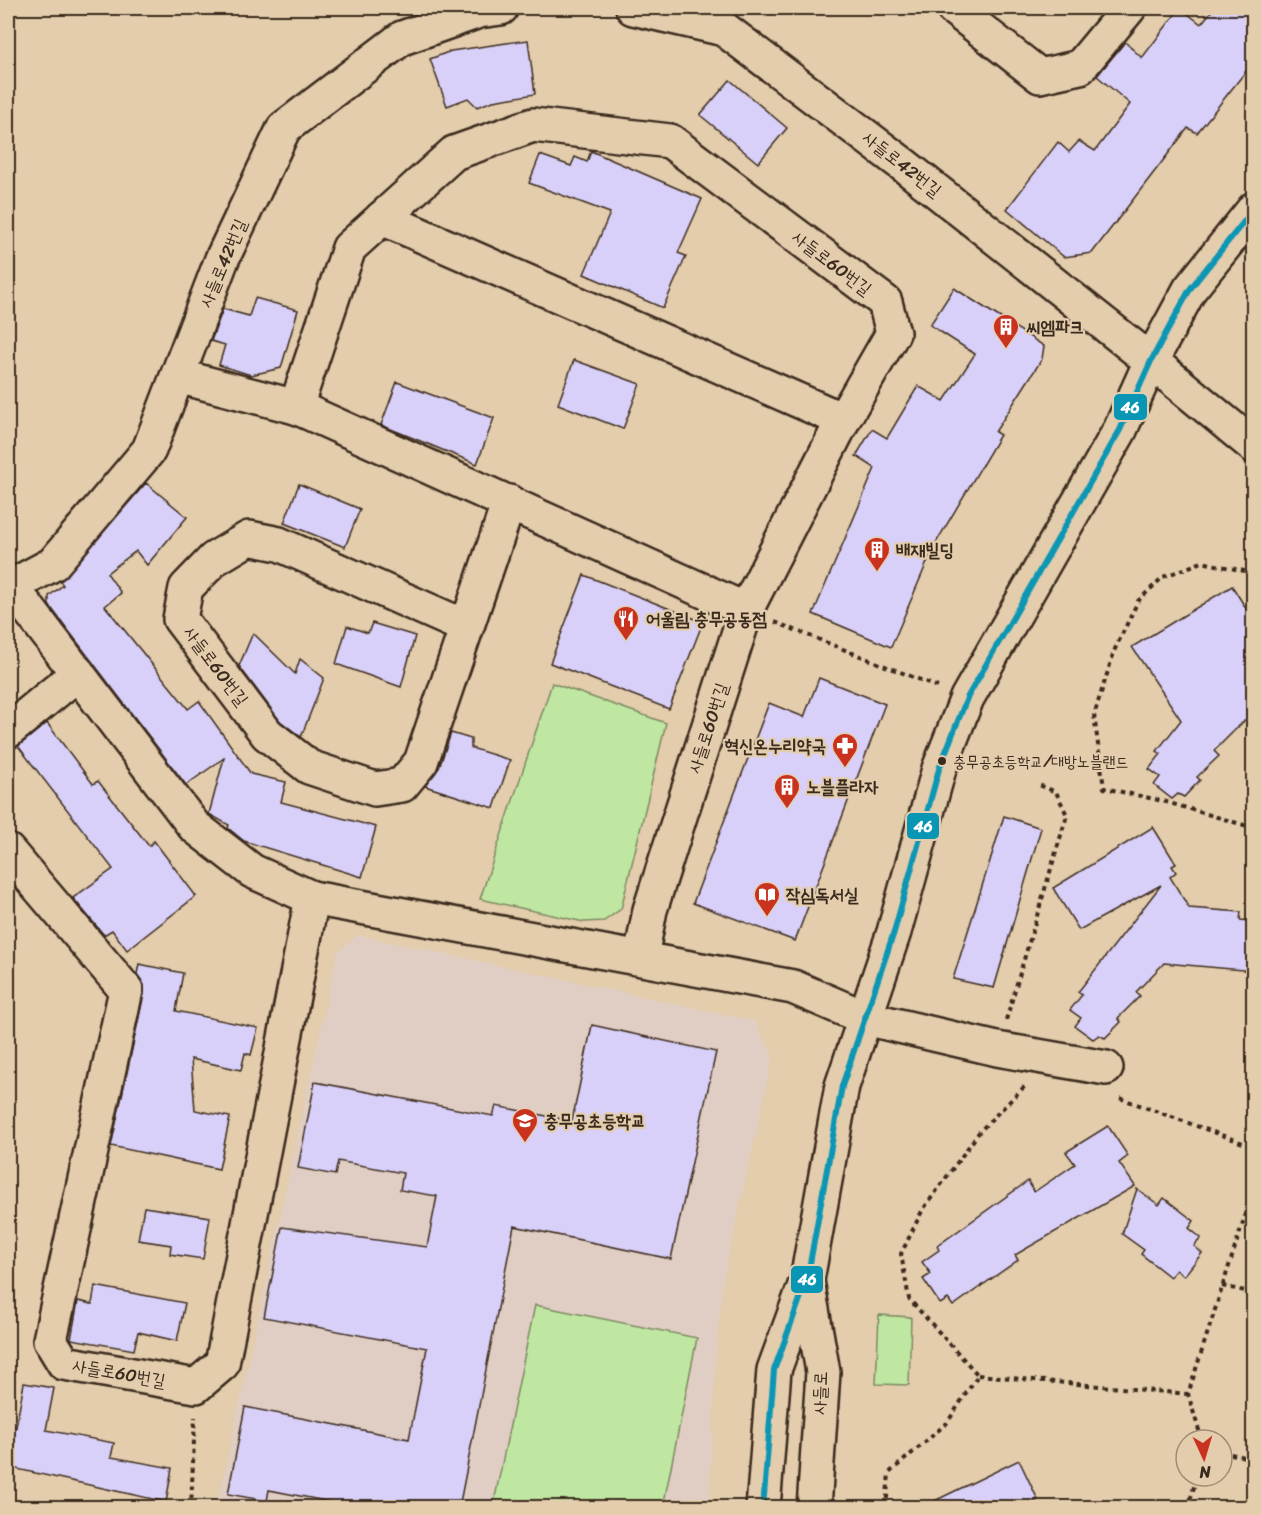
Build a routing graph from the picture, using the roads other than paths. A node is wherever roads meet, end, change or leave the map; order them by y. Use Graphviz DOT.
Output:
graph roads {
  1 [pos="501,8"];
  2 [pos="633,8"];
  3 [pos="952,8"];
  4 [pos="1129,8"];
  5 [pos="1254,209"];
  6 [pos="382,218"];
  7 [pos="1151,360"];
  8 [pos="178,376"];
  9 [pos="296,407"];
  10 [pos="843,420"];
  11 [pos="1254,446"];
  12 [pos="509,502"];
  13 [pos="9,587"];
  14 [pos="746,610"];
  15 [pos="466,627"];
  16 [pos="78,673"];
  17 [pos="8,731"];
  18 [pos="8,851"];
  19 [pos="312,898"];
  20 [pos="641,957"];
  21 [pos="865,1017"];
  22 [pos="1108,1081"];
  23 [pos="807,1280"];
  24 [pos="763,1508"];
  25 [pos="814,1508"];
  1 -- 8 [label="street, 사들로42번길"];
  2 -- 7 [label="street, 사들로42번길"];
  3 -- 4 [label="street"];
  5 -- 7 [label="street, 사들로"];
  6 -- 9 [label="street, 사들로60번길"];
  6 -- 10 [label="street"];
  6 -- 10 [label="street, 사들로60번길"];
  7 -- 11 [label="street, 사들로42번길"];
  7 -- 21 [label="street, 사들로"];
  8 -- 9 [label="street"];
  8 -- 13 [label="street, 사들로42번길"];
  9 -- 12 [label="street"];
  10 -- 14 [label="street, 사들로60번길"];
  12 -- 14 [label="street"];
  12 -- 15 [label="street, 사들로60번길"];
  13 -- 16 [label="street"];
  14 -- 20 [label="street, 사들로60번길"];
  15 -- 15 [label="street, 사들로60번길"];
  16 -- 17 [label="street"];
  16 -- 19 [label="street"];
  18 -- 19 [label="street, 사들로60번길"];
  19 -- 20 [label="street"];
  20 -- 21 [label="street"];
  21 -- 22 [label="street"];
  21 -- 23 [label="street, 사들로"];
  23 -- 24 [label="street, 사들로"];
  23 -- 25 [label="street, 사들로"];
}
